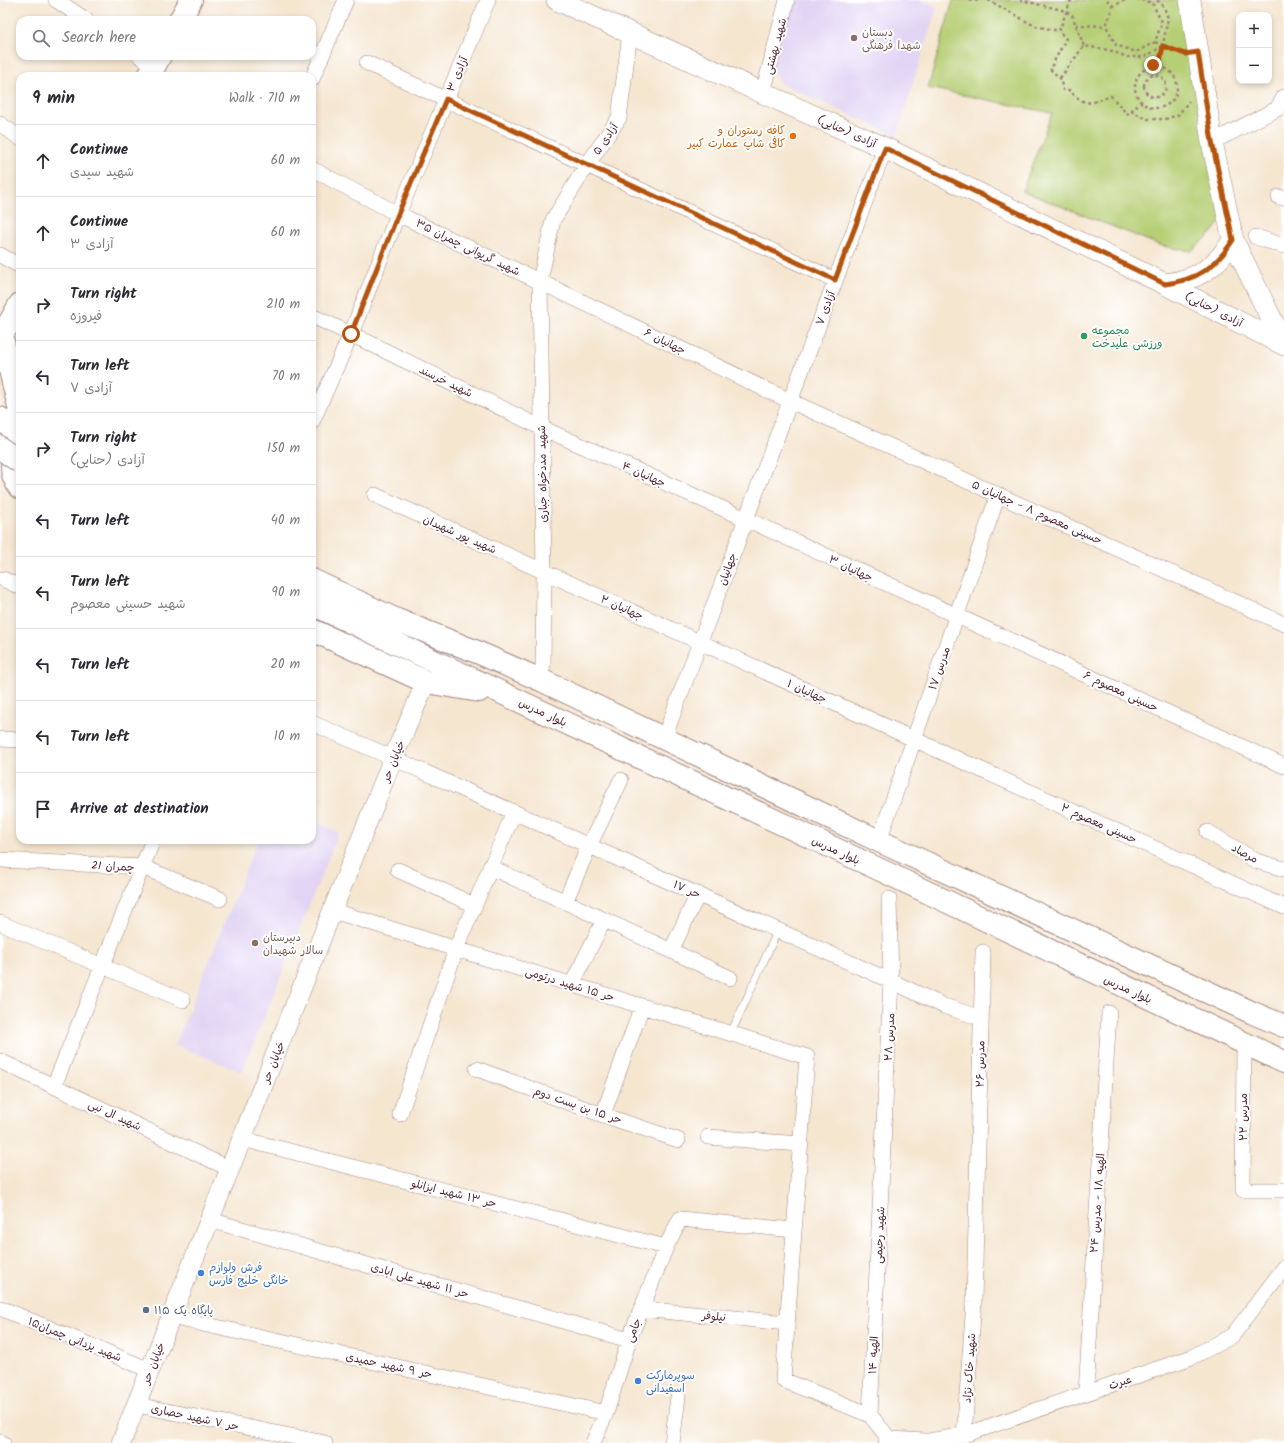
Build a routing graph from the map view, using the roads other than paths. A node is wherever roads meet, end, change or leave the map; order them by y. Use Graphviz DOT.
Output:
graph roads {
  1 [pos="56,0"];
  2 [pos="191,0"];
  3 [pos="346,0"];
  4 [pos="488,0"];
  5 [pos="557,0"];
  6 [pos="787,0"];
  7 [pos="1190,0"];
  8 [pos="80,16"];
  9 [pos="182,16"];
  10 [pos="630,33"];
  11 [pos="367,63"];
  12 [pos="315,72"];
  13 [pos="763,93"];
  14 [pos="1284,97"];
  15 [pos="446,99"];
  16 [pos="0,124"];
  17 [pos="16,135"];
  18 [pos="1212,142"];
  19 [pos="885,148"];
  20 [pos="587,165"];
  21 [pos="316,171"];
  22 [pos="398,214"];
  23 [pos="1256,238"];
  24 [pos="1233,240"];
  25 [pos="1284,246"];
  26 [pos="0,255"];
  27 [pos="16,264"];
  28 [pos="835,280"];
  29 [pos="540,281"];
  30 [pos="1165,284"];
  31 [pos="16,299"];
  32 [pos="0,304"];
  33 [pos="16,311"];
  34 [pos="316,318"];
  35 [pos="351,334"];
  36 [pos="1,338"];
  37 [pos="1284,345"];
  38 [pos="16,396"];
  39 [pos="790,401"];
  40 [pos="0,402"];
  41 [pos="316,413"];
  42 [pos="16,415"];
  43 [pos="0,418"];
  44 [pos="542,428"];
  45 [pos="16,432"];
  46 [pos="0,448"];
  47 [pos="16,451"];
  48 [pos="16,459"];
  49 [pos="0,474"];
  50 [pos="16,482"];
  51 [pos="16,484"];
  52 [pos="376,495"];
  53 [pos="998,495"];
  54 [pos="746,519"];
  55 [pos="316,566"];
  56 [pos="544,572"];
  57 [pos="3,579"];
  58 [pos="316,582"];
  59 [pos="16,585"];
  60 [pos="316,606"];
  61 [pos="957,616"];
  62 [pos="1284,624"];
  63 [pos="316,632"];
  64 [pos="700,642"];
  65 [pos="477,652"];
  66 [pos="543,667"];
  67 [pos="426,682"];
  68 [pos="508,696"];
  69 [pos="316,725"];
  70 [pos="664,738"];
  71 [pos="0,739"];
  72 [pos="914,739"];
  73 [pos="16,740"];
  74 [pos="393,758"];
  75 [pos="1284,766"];
  76 [pos="621,780"];
  77 [pos="514,812"];
  78 [pos="1208,832"];
  79 [pos="879,840"];
  80 [pos="151,844"];
  81 [pos="589,846"];
  82 [pos="0,860"];
  83 [pos="490,866"];
  84 [pos="142,867"];
  85 [pos="1284,869"];
  86 [pos="398,870"];
  87 [pos="698,894"];
  88 [pos="220,899"];
  89 [pos="890,899"];
  90 [pos="565,902"];
  91 [pos="474,905"];
  92 [pos="1284,907"];
  93 [pos="333,911"];
  94 [pos="604,920"];
  95 [pos="0,923"];
  96 [pos="778,930"];
  97 [pos="456,948"];
  98 [pos="671,951"];
  99 [pos="983,952"];
  100 [pos="102,967"];
  101 [pos="730,978"];
  102 [pos="891,981"];
  103 [pos="572,984"];
  104 [pos="183,1000"];
  105 [pos="642,1006"];
  106 [pos="1109,1013"];
  107 [pos="1253,1013"];
  108 [pos="981,1018"];
  109 [pos="1284,1026"];
  110 [pos="731,1033"];
  111 [pos="1284,1036"];
  112 [pos="1244,1044"];
  113 [pos="0,1061"];
  114 [pos="1284,1062"];
  115 [pos="477,1069"];
  116 [pos="54,1086"];
  117 [pos="400,1114"];
  118 [pos="603,1114"];
  119 [pos="708,1137"];
  120 [pos="242,1139"];
  121 [pos="678,1140"];
  122 [pos="800,1144"];
  123 [pos="230,1169"];
  124 [pos="882,1176"];
  125 [pos="1284,1190"];
  126 [pos="210,1220"];
  127 [pos="794,1230"];
  128 [pos="666,1247"];
  129 [pos="1284,1268"];
  130 [pos="876,1295"];
  131 [pos="974,1302"];
  132 [pos="0,1308"];
  133 [pos="641,1309"];
  134 [pos="172,1317"];
  135 [pos="787,1323"];
  136 [pos="629,1340"];
  137 [pos="150,1370"];
  138 [pos="1086,1394"];
  139 [pos="678,1397"];
  140 [pos="137,1404"];
  141 [pos="606,1413"];
  142 [pos="870,1415"];
  143 [pos="964,1435"];
  144 [pos="890,1442"];
  145 [pos="122,1443"];
  146 [pos="324,1443"];
  147 [pos="593,1443"];
  148 [pos="672,1443"];
  149 [pos="924,1443"];
  1 -- 8 [label="street"];
  2 -- 9 [label="main road"];
  3 -- 12 [label="street"];
  4 -- 15 [label="street, آزادی ۳"];
  5 -- 10 [label="main road, آزادی (حنایی)"];
  6 -- 13 [label="street, شهید بهشتی"];
  7 -- 18 [label="main road"];
  10 -- 13 [label="main road, آزادی (حنایی)"];
  10 -- 20 [label="street, آزادی ۵"];
  11 -- 15 [label="street"];
  13 -- 19 [label="main road, آزادی (حنایی)"];
  14 -- 18 [label="street"];
  15 -- 20 [label="street"];
  15 -- 22 [label="street, آزادی ۳"];
  16 -- 17 [label="street"];
  18 -- 24 [label="main road"];
  19 -- 28 [label="street, آزادی ۷"];
  19 -- 30 [label="main road, آزادی (حنایی)"];
  20 -- 28 [label="street"];
  20 -- 29 [label="street, آزادی ۵"];
  21 -- 22 [label="street, شهید گریوانی چمران ۳۵"];
  22 -- 29 [label="street, شهید گریوانی چمران ۳۵"];
  22 -- 35 [label="street, آزادی ۳"];
  23 -- 25 [label="street"];
  24 -- 30 [label="main road"];
  24 -- 37 [label="main road"];
  26 -- 27 [label="street"];
  28 -- 39 [label="street, آزادی ۷"];
  29 -- 39 [label="street, جهانیان ۶"];
  29 -- 44 [label="street, شهید مددخواه جباری"];
  30 -- 37 [label="main road, آزادی (حنایی)"];
  31 -- 32 [label="main road"];
  33 -- 36 [label="main road"];
  34 -- 35 [label="street, شهید خرسند"];
  35 -- 41 [label="street, آزادی ۳"];
  35 -- 44 [label="street, شهید خرسند"];
  36 -- 38 [label="main road"];
  39 -- 53 [label="street, حسینی معصوم ۸ - جهانیان ۵"];
  39 -- 54 [label="street, جهانیان"];
  40 -- 42 [label="main road"];
  43 -- 45 [label="main road"];
  44 -- 54 [label="street, جهانیان ۴"];
  44 -- 56 [label="street, شهید مددخواه جباری"];
  46 -- 48 [label="main road, bridge"];
  47 -- 50 [label="main road"];
  49 -- 51 [label="main road"];
  52 -- 56 [label="street, شهید پور شهیدان"];
  53 -- 61 [label="street, مدرس ۱۷"];
  53 -- 62 [label="street, حسینی معصوم ۸ - جهانیان ۵"];
  54 -- 61 [label="street, جهانیان ۳"];
  54 -- 64 [label="street, جهانیان"];
  55 -- 65 [label="main road"];
  56 -- 64 [label="street, جهانیان ۲"];
  56 -- 66 [label="street, شهید مددخواه جباری"];
  57 -- 59 [label="street"];
  58 -- 65 [label="main road"];
  60 -- 68 [label="main road, بلوار مدرس"];
  61 -- 72 [label="street, مدرس ۱۷"];
  61 -- 75 [label="street, حسینی معصوم ۶"];
  63 -- 67 [label="main road"];
  64 -- 70 [label="street, جهانیان"];
  64 -- 72 [label="street, جهانیان ۱"];
  65 -- 70 [label="main road"];
  67 -- 68 [label="main road"];
  67 -- 74 [label="street, خیابان حر"];
  68 -- 112 [label="main road, بلوار مدرس"];
  69 -- 74 [label="street, حر ۱۷"];
  70 -- 79 [label="main road"];
  71 -- 73 [label="street"];
  72 -- 79 [label="street, مدرس ۱۷"];
  72 -- 92 [label="street, حسینی معصوم ۲"];
  74 -- 77 [label="street, حر ۱۷"];
  74 -- 93 [label="street, خیابان حر"];
  76 -- 81 [label="street"];
  77 -- 81 [label="street, حر ۱۷"];
  77 -- 83 [label="street"];
  78 -- 85 [label="street, مرصاد"];
  79 -- 107 [label="main road"];
  80 -- 84 [label="street"];
  81 -- 87 [label="street, حر ۱۷"];
  81 -- 90 [label="street"];
  82 -- 84 [label="street, چمران 21"];
  83 -- 90 [label="street"];
  83 -- 91 [label="street"];
  84 -- 88 [label="street, چمران 21"];
  84 -- 100 [label="street"];
  86 -- 91 [label="street"];
  87 -- 96 [label="street, حر ۱۷"];
  87 -- 98 [label="street"];
  89 -- 102 [label="street, مدرس ۲۸"];
  90 -- 94 [label="street"];
  91 -- 97 [label="street"];
  93 -- 97 [label="street, حر ۱۵ شهید درتومی"];
  93 -- 120 [label="street, خیابان حر"];
  94 -- 98 [label="street"];
  94 -- 103 [label="street"];
  95 -- 100 [label="street"];
  96 -- 102 [label="street, حر ۱۷"];
  96 -- 110 [label="lane"];
  97 -- 103 [label="street, حر ۱۵ شهید درتومی"];
  97 -- 117 [label="street"];
  98 -- 101 [label="street"];
  99 -- 108 [label="street, مدرس ۲۶"];
  100 -- 104 [label="street"];
  100 -- 116 [label="street"];
  102 -- 108 [label="street, حر ۱۷"];
  102 -- 124 [label="street, مدرس ۲۸"];
  103 -- 105 [label="street, حر ۱۵ شهید درتومی"];
  105 -- 110 [label="street, حر ۱۵ شهید درتومی"];
  105 -- 118 [label="street"];
  106 -- 138 [label="street, الهیه ۱۸ - مدرس ۲۴"];
  107 -- 109 [label="main road"];
  107 -- 111 [label="main road"];
  108 -- 131 [label="street, مدرس ۲۶"];
  110 -- 122 [label="street, حر ۱۵ شهید درتومی"];
  112 -- 114 [label="main road, بلوار مدرس"];
  112 -- 125 [label="street, مدرس ۲۲"];
  113 -- 116 [label="street, شهید ال نبی"];
  115 -- 118 [label="street, حر ۱۵ بن بست دوم"];
  116 -- 123 [label="street, شهید ال نبی"];
  118 -- 121 [label="street, حر ۱۵ بن بست دوم"];
  119 -- 122 [label="street"];
  120 -- 123 [label="street, خیابان حر"];
  120 -- 128 [label="street, حر ۱۳ شهید ایزانلو"];
  122 -- 127 [label="street"];
  123 -- 126 [label="street, خیابان حر"];
  124 -- 130 [label="street, شهید رحیمی"];
  126 -- 134 [label="street, خیابان حر"];
  126 -- 136 [label="street, حر ۱۱ شهید علی ابادی"];
  127 -- 128 [label="street, جامی"];
  127 -- 135 [label="street"];
  128 -- 133 [label="street, جامی"];
  129 -- 138 [label="street, عبرت"];
  130 -- 142 [label="street, الهیه ۱۴"];
  131 -- 143 [label="street, شهید خاک نژاد"];
  132 -- 137 [label="street, شهید یزدانی چمران۱۵"];
  133 -- 135 [label="street, نیلوفر"];
  133 -- 136 [label="street, جامی"];
  134 -- 137 [label="street, خیابان حر"];
  134 -- 141 [label="street, حر ۹ شهید حمیدی"];
  135 -- 142 [label="street"];
  136 -- 141 [label="street, جامی"];
  137 -- 140 [label="street, خیابان حر"];
  138 -- 143 [label="street, عبرت"];
  139 -- 148 [label="street"];
  140 -- 145 [label="street, خیابان حر"];
  140 -- 146 [label="street, حر ۷ شهید حصاری"];
  141 -- 147 [label="street, جامی"];
  142 -- 144 [label="street"];
  143 -- 149 [label="street, عبرت"];
  144 -- 149 [label="street"];
}
